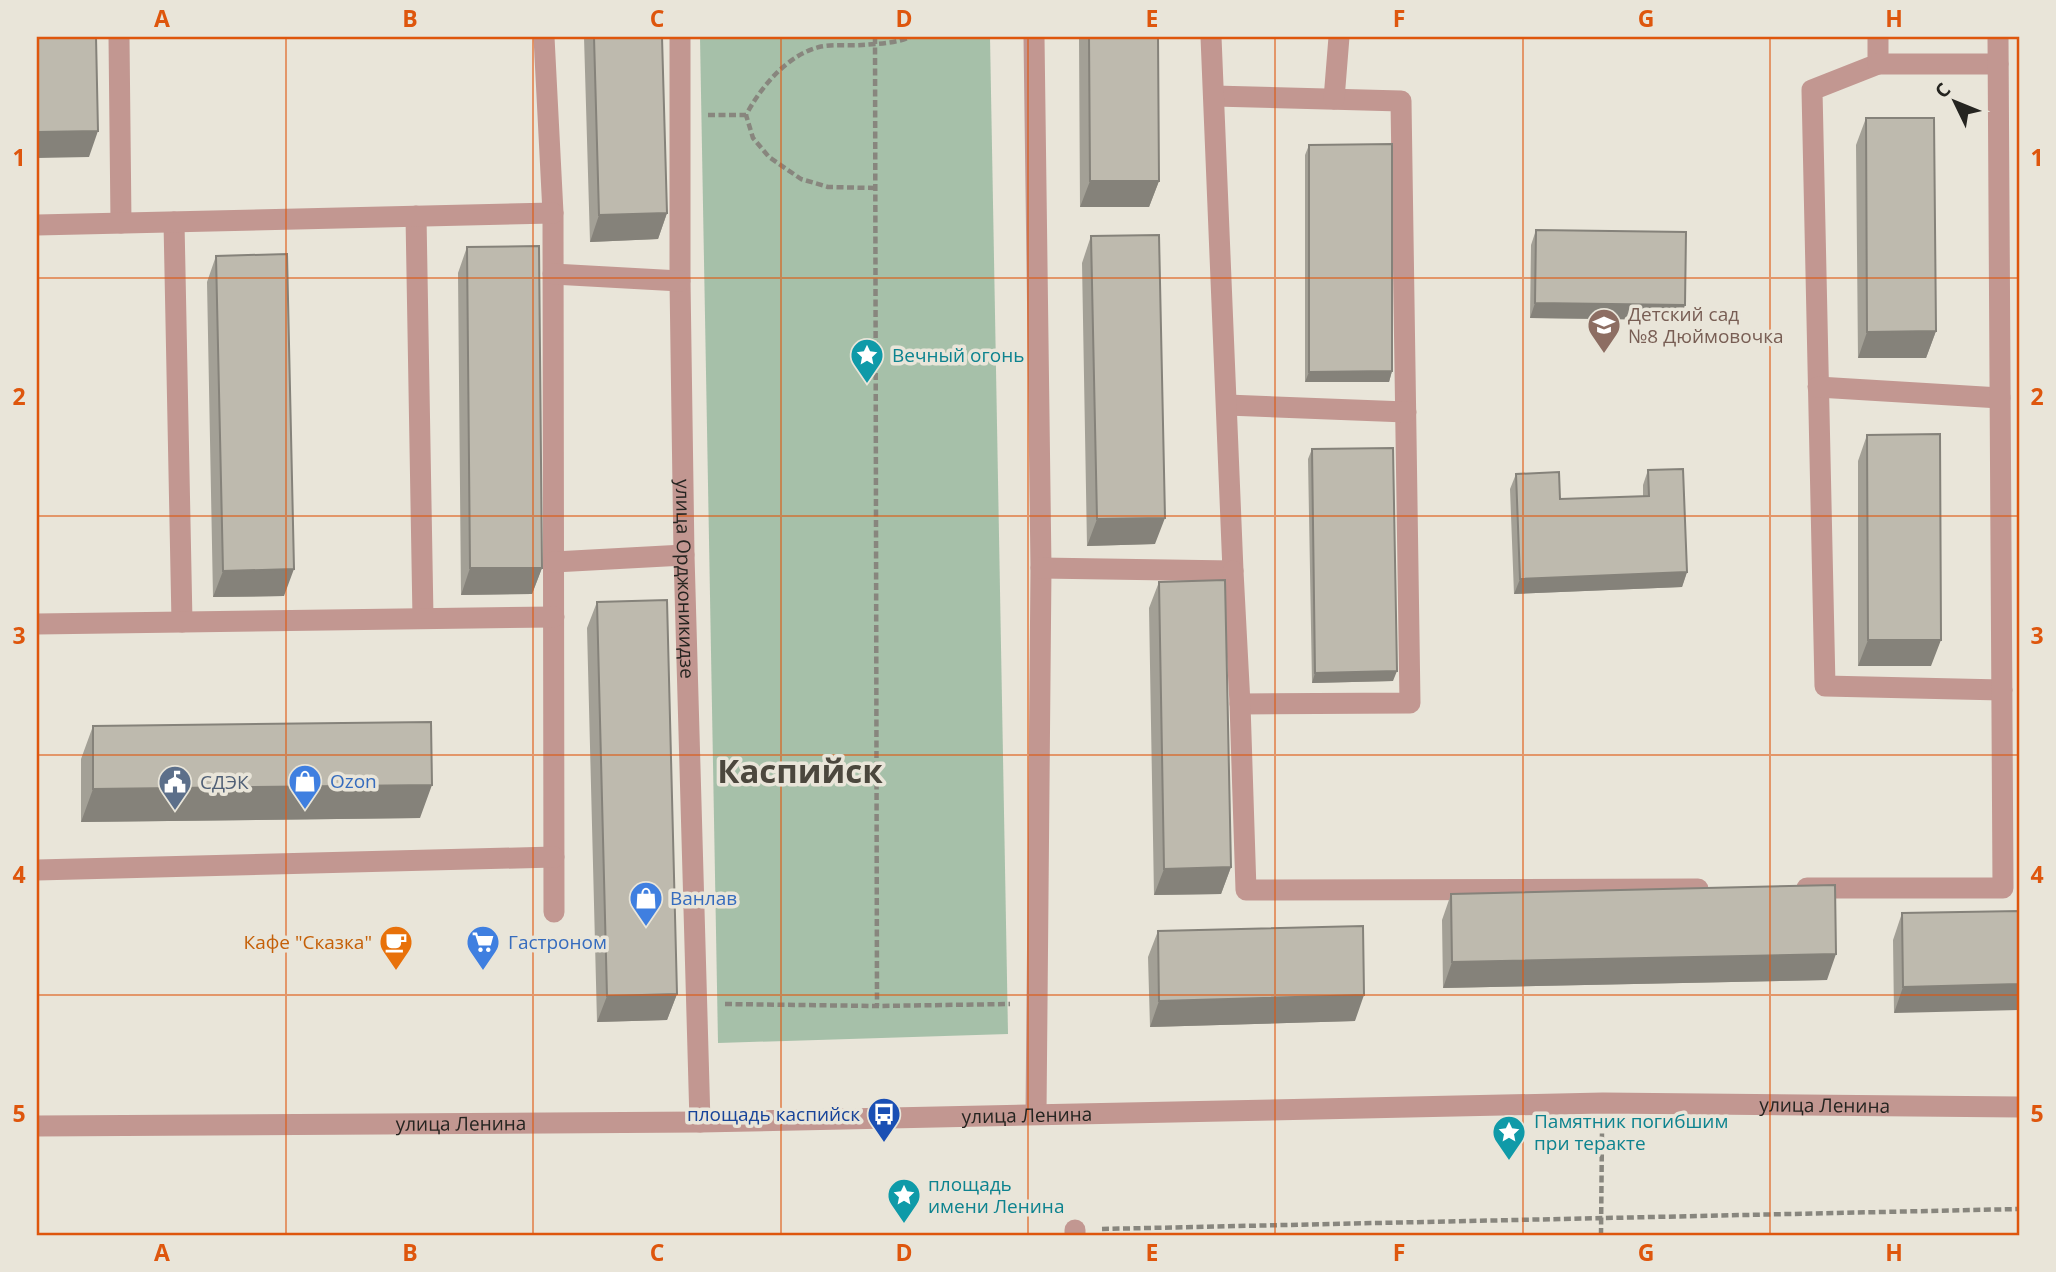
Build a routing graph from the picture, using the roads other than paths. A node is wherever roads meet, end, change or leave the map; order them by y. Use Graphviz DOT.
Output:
graph roads {
  1 [pos="119,37"];
  2 [pos="544,37"];
  3 [pos="680,37"];
  4 [pos="1034,37"];
  5 [pos="1211,37"];
  6 [pos="1339,37"];
  7 [pos="1878,37"];
  8 [pos="1998,37"];
  9 [pos="1878,64"];
  10 [pos="1998,64"];
  11 [pos="1214,96"];
  12 [pos="1334,99"];
  13 [pos="553,213"];
  14 [pos="416,216"];
  15 [pos="174,222"];
  16 [pos="121,223"];
  17 [pos="37,225"];
  18 [pos="553,274"];
  19 [pos="680,281"];
  20 [pos="1818,387"];
  21 [pos="2000,398"];
  22 [pos="1227,405"];
  23 [pos="1406,412"];
  24 [pos="684,555"];
  25 [pos="554,562"];
  26 [pos="1041,568"];
  27 [pos="1233,571"];
  28 [pos="554,617"];
  29 [pos="423,618"];
  30 [pos="182,622"];
  31 [pos="37,624"];
  32 [pos="2002,690"];
  33 [pos="1240,704"];
  34 [pos="554,857"];
  35 [pos="37,870"];
  36 [pos="1783,888"];
  37 [pos="1714,889"];
  38 [pos="554,912"];
  39 [pos="2019,1107"];
  40 [pos="1036,1114"];
  41 [pos="700,1122"];
  42 [pos="37,1126"];
  1 -- 16 [label="street"];
  2 -- 13 [label="street"];
  3 -- 19 [label="street, улица Орджоникидзе"];
  4 -- 26 [label="street"];
  5 -- 11 [label="street"];
  6 -- 12 [label="street"];
  7 -- 9 [label="street"];
  8 -- 10 [label="street"];
  9 -- 10 [label="street"];
  9 -- 20 [label="street"];
  10 -- 21 [label="street"];
  11 -- 12 [label="street"];
  11 -- 22 [label="street"];
  12 -- 23 [label="street"];
  13 -- 14 [label="street"];
  13 -- 18 [label="street"];
  14 -- 15 [label="street"];
  14 -- 29 [label="street"];
  15 -- 16 [label="street"];
  15 -- 30 [label="street"];
  16 -- 17 [label="street"];
  18 -- 19 [label="street"];
  18 -- 25 [label="street"];
  19 -- 24 [label="street, улица Орджоникидзе"];
  20 -- 21 [label="street"];
  20 -- 32 [label="street"];
  21 -- 32 [label="street"];
  22 -- 23 [label="street"];
  22 -- 27 [label="street"];
  23 -- 33 [label="street"];
  24 -- 25 [label="street"];
  24 -- 41 [label="street, улица Орджоникидзе"];
  25 -- 28 [label="street"];
  26 -- 27 [label="street"];
  26 -- 40 [label="street"];
  27 -- 33 [label="street"];
  28 -- 29 [label="street"];
  28 -- 34 [label="street"];
  29 -- 30 [label="street"];
  30 -- 31 [label="street"];
  32 -- 36 [label="street"];
  33 -- 37 [label="street"];
  34 -- 35 [label="street"];
  34 -- 38 [label="street"];
  39 -- 40 [label="street, улица Ленина"];
  40 -- 41 [label="street, улица Ленина"];
  41 -- 42 [label="street, улица Ленина"];
}
